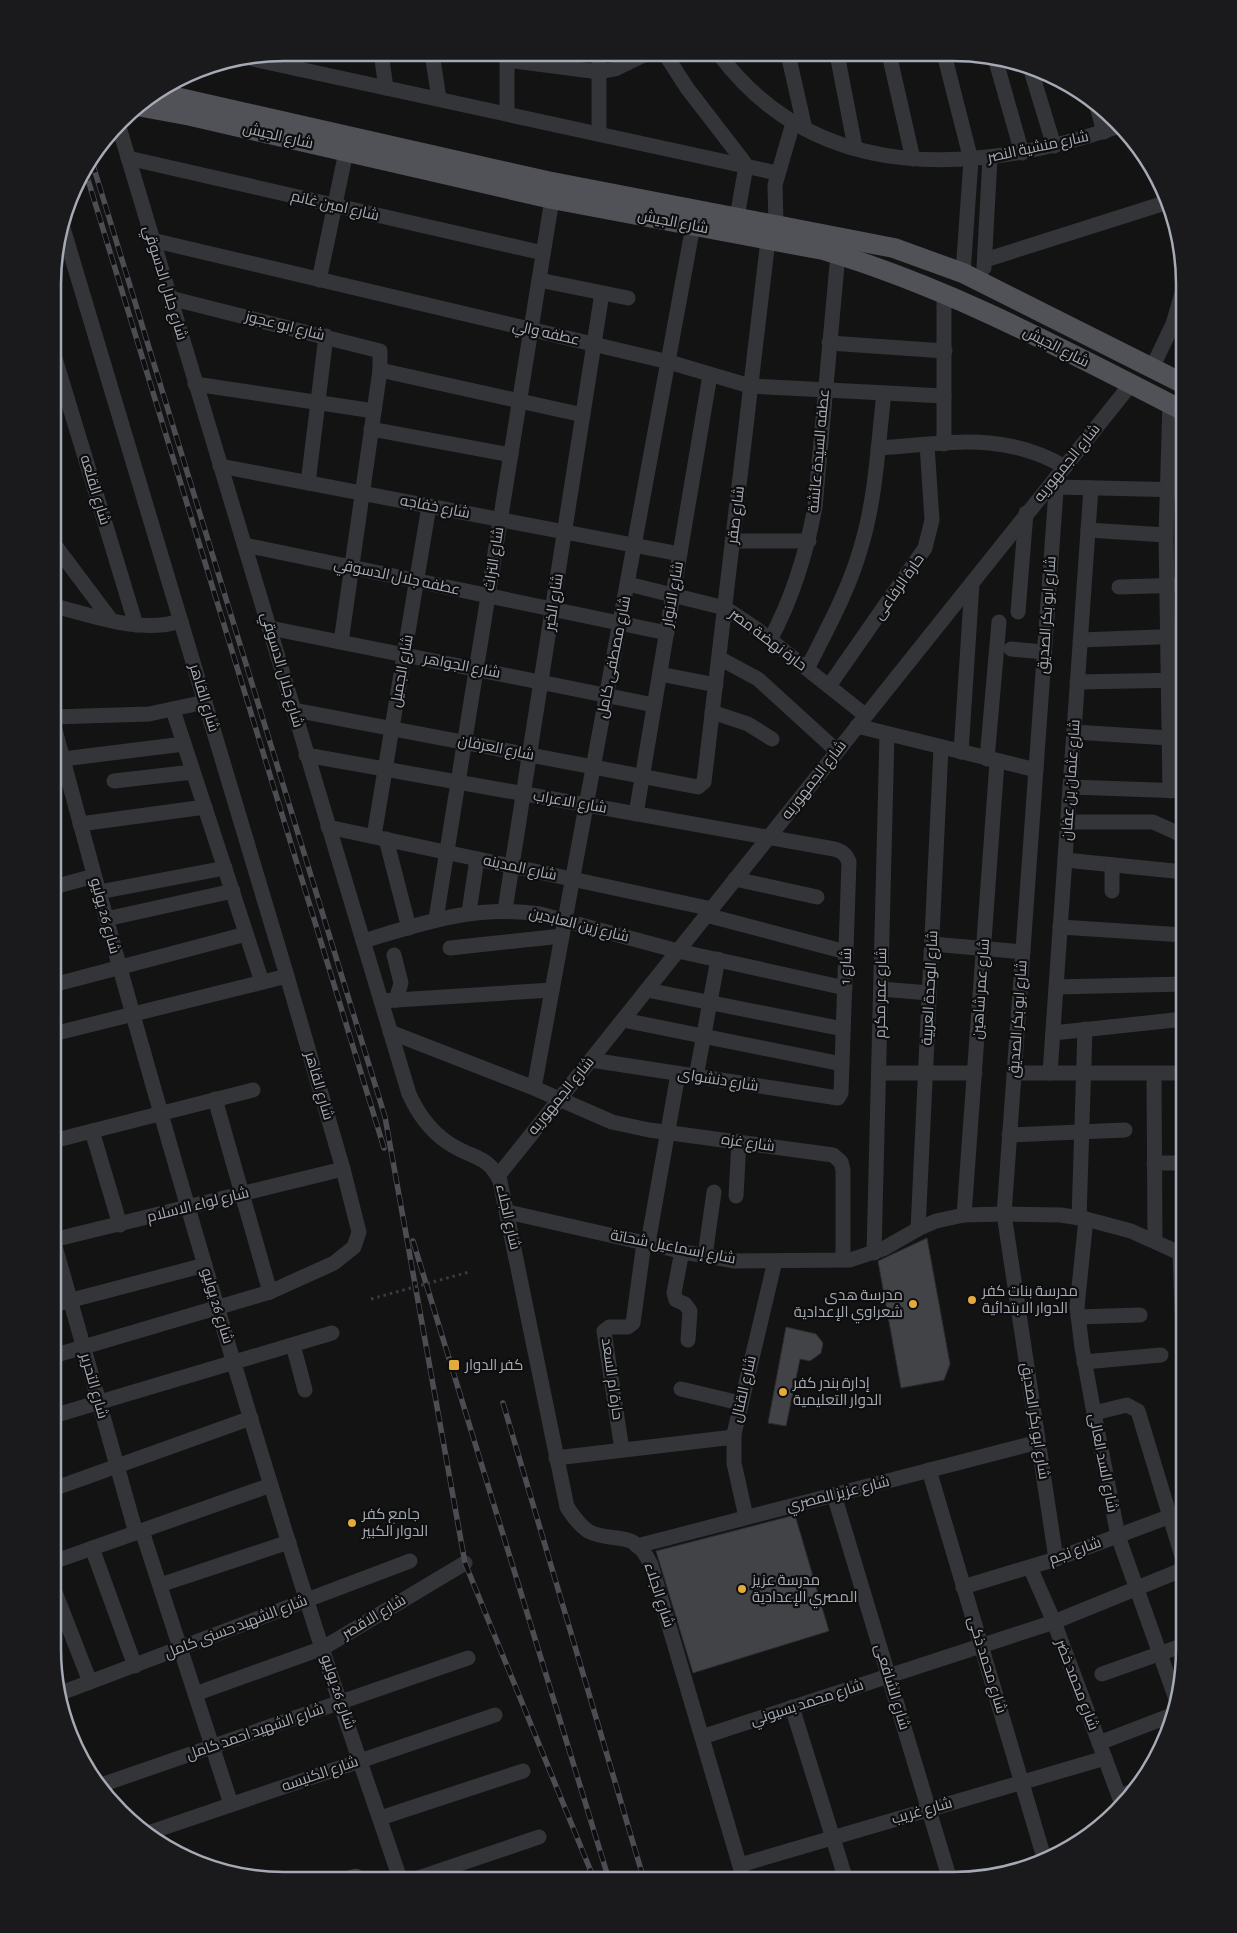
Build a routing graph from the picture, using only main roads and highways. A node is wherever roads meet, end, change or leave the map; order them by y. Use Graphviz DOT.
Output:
graph roads {
  1 [pos="165,96"];
  2 [pos="147,107"];
  3 [pos="736,225"];
  4 [pos="772,232"];
  5 [pos="1176,380"];
  6 [pos="1176,406"];
  1 -- 3 [label="main road, شارع الجيش"];
  2 -- 3 [label="main road, شارع الجيش"];
  3 -- 4 [label="main road, شارع الجيش"];
  4 -- 5 [label="main road, شارع الجيش"];
  4 -- 6 [label="main road, شارع الجيش"];
}
